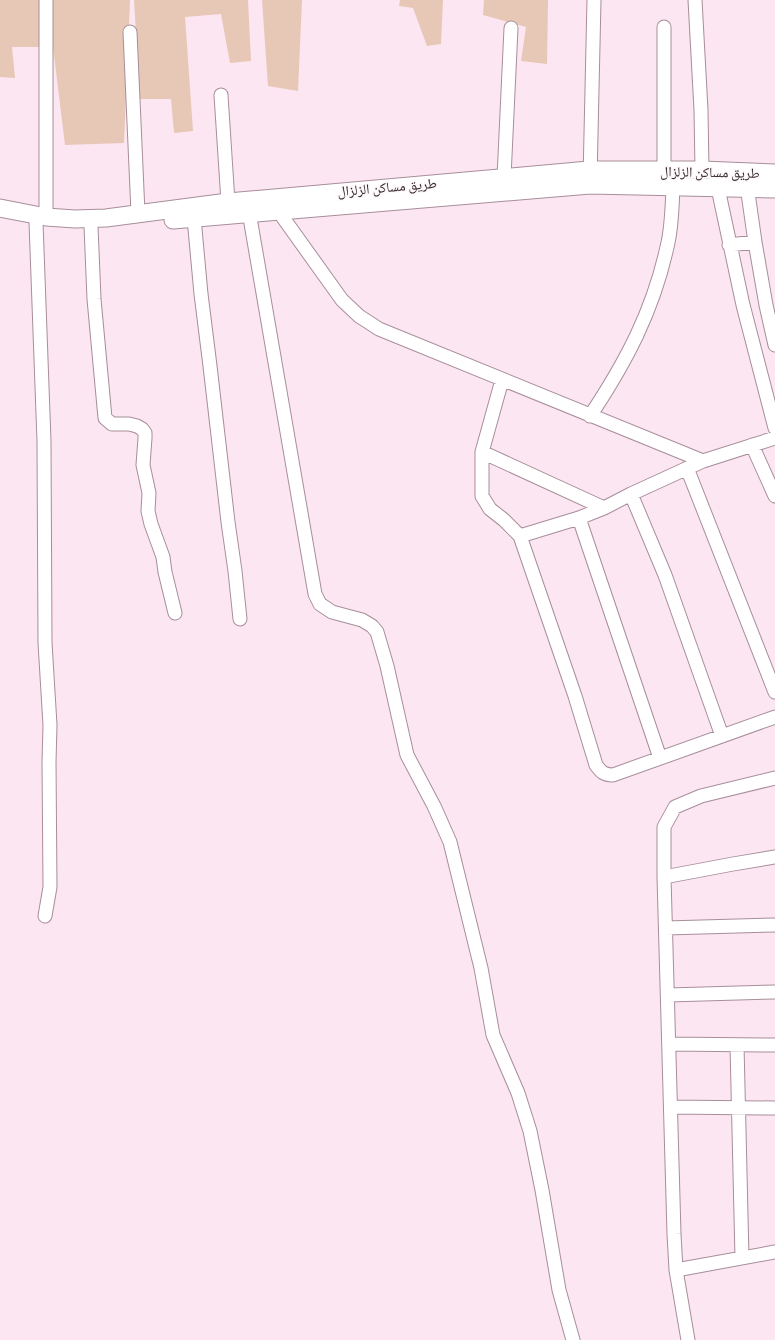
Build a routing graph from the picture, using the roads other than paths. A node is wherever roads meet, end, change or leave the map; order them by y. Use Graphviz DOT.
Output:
graph roads {
  1 [pos="46,0"];
  2 [pos="594,0"];
  3 [pos="695,0"];
  4 [pos="664,27"];
  5 [pos="511,28"];
  6 [pos="130,32"];
  7 [pos="221,95"];
  8 [pos="664,170"];
  9 [pos="775,173"];
  10 [pos="504,177"];
  11 [pos="590,177"];
  12 [pos="711,177"];
  13 [pos="746,180"];
  14 [pos="673,187"];
  15 [pos="775,189"];
  16 [pos="228,202"];
  17 [pos="273,204"];
  18 [pos="0,208"];
  19 [pos="249,212"];
  20 [pos="138,213"];
  21 [pos="0,216"];
  22 [pos="194,218"];
  23 [pos="41,220"];
  24 [pos="91,226"];
  25 [pos="755,242"];
  26 [pos="729,245"];
  27 [pos="775,345"];
  28 [pos="502,380"];
  29 [pos="590,416"];
  30 [pos="775,428"];
  31 [pos="775,438"];
  32 [pos="752,445"];
  33 [pos="482,452"];
  34 [pos="703,461"];
  35 [pos="687,468"];
  36 [pos="631,494"];
  37 [pos="775,496"];
  38 [pos="604,508"];
  39 [pos="579,518"];
  40 [pos="520,536"];
  41 [pos="175,613"];
  42 [pos="240,619"];
  43 [pos="775,692"];
  44 [pos="775,717"];
  45 [pos="722,736"];
  46 [pos="660,758"];
  47 [pos="775,778"];
  48 [pos="775,857"];
  49 [pos="664,877"];
  50 [pos="46,916"];
  51 [pos="775,925"];
  52 [pos="666,928"];
  53 [pos="775,992"];
  54 [pos="668,995"];
  55 [pos="669,1044"];
  56 [pos="737,1045"];
  57 [pos="775,1045"];
  58 [pos="671,1107"];
  59 [pos="739,1108"];
  60 [pos="775,1108"];
  61 [pos="775,1254"];
  62 [pos="742,1258"];
  63 [pos="676,1270"];
  64 [pos="573,1340"];
  65 [pos="688,1340"];
  1 -- 23 [label="street"];
  2 -- 11 [label="street"];
  3 -- 12 [label="street"];
  4 -- 8 [label="street"];
  5 -- 10 [label="street"];
  6 -- 20 [label="street"];
  7 -- 16 [label="street"];
  8 -- 11 [label="street, طريق مساكن الزلزال"];
  8 -- 12 [label="street, طريق مساكن الزلزال"];
  9 -- 13 [label="street, طريق مساكن الزلزال"];
  10 -- 11 [label="street, طريق مساكن الزلزال"];
  10 -- 17 [label="street, طريق مساكن الزلزال"];
  11 -- 14 [label="street, طريق مساكن الزلزال"];
  11 -- 17 [label="street, طريق مساكن الزلزال"];
  12 -- 13 [label="street, طريق مساكن الزلزال"];
  12 -- 14 [label="street, طريق مساكن الزلزال"];
  12 -- 26 [label="street"];
  13 -- 15 [label="street, طريق مساكن الزلزال"];
  13 -- 25 [label="street"];
  14 -- 29 [label="street"];
  16 -- 17 [label="street, طريق مساكن الزلزال"];
  16 -- 20 [label="street, طريق مساكن الزلزال"];
  17 -- 19 [label="street, طريق مساكن الزلزال"];
  17 -- 28 [label="street"];
  18 -- 23 [label="street, طريق مساكن الزلزال"];
  19 -- 22 [label="street, طريق مساكن الزلزال"];
  19 -- 64 [label="street"];
  20 -- 23 [label="street, طريق مساكن الزلزال"];
  21 -- 23 [label="street, طريق مساكن الزلزال"];
  22 -- 24 [label="street, طريق مساكن الزلزال"];
  22 -- 42 [label="street"];
  23 -- 24 [label="street, طريق مساكن الزلزال"];
  23 -- 50 [label="street"];
  24 -- 41 [label="street"];
  25 -- 26 [label="street"];
  25 -- 27 [label="street"];
  26 -- 30 [label="street"];
  28 -- 29 [label="street"];
  28 -- 33 [label="street"];
  29 -- 34 [label="street"];
  31 -- 32 [label="street"];
  32 -- 34 [label="street"];
  32 -- 37 [label="street"];
  33 -- 38 [label="street"];
  33 -- 40 [label="street"];
  34 -- 35 [label="street"];
  35 -- 36 [label="street"];
  35 -- 43 [label="street"];
  36 -- 38 [label="street"];
  36 -- 45 [label="street"];
  38 -- 39 [label="street"];
  39 -- 40 [label="street"];
  39 -- 46 [label="street"];
  40 -- 46 [label="street"];
  44 -- 45 [label="street"];
  45 -- 46 [label="street"];
  47 -- 49 [label="street"];
  48 -- 49 [label="street"];
  49 -- 52 [label="street"];
  51 -- 52 [label="street"];
  52 -- 54 [label="street"];
  53 -- 54 [label="street"];
  54 -- 55 [label="street"];
  55 -- 56 [label="street"];
  55 -- 58 [label="street"];
  56 -- 57 [label="street"];
  56 -- 59 [label="street"];
  58 -- 59 [label="street"];
  58 -- 63 [label="street"];
  59 -- 60 [label="street"];
  59 -- 62 [label="street"];
  61 -- 62 [label="street"];
  62 -- 63 [label="street"];
  63 -- 65 [label="street"];
}
